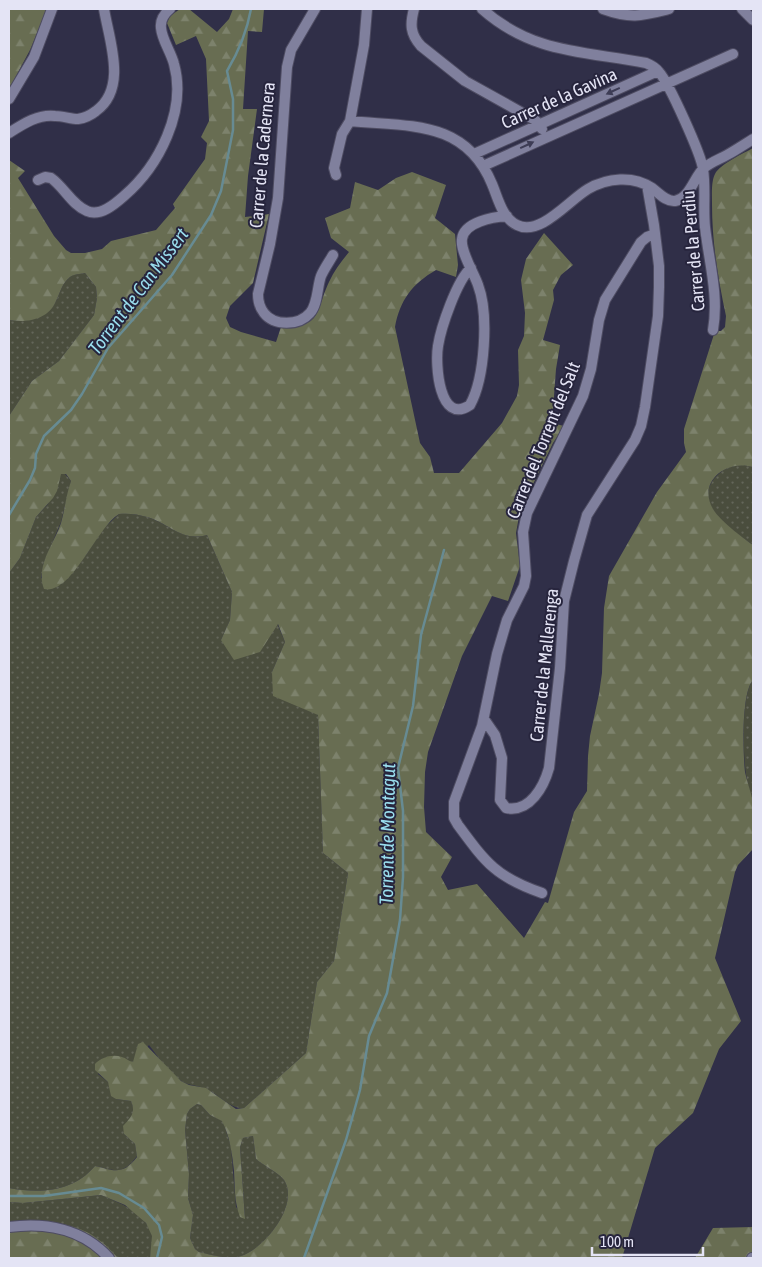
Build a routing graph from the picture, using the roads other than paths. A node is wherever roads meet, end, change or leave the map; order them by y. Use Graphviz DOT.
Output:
graph roads {
  1 [pos="52,9"];
  2 [pos="104,9"];
  3 [pos="170,9"];
  4 [pos="315,9"];
  5 [pos="368,9"];
  6 [pos="414,9"];
  7 [pos="482,9"];
  8 [pos="603,9"];
  9 [pos="669,9"];
  10 [pos="742,9"];
  11 [pos="753,20"];
  12 [pos="733,54"];
  13 [pos="658,71"];
  14 [pos="666,84"];
  15 [pos="9,99"];
  16 [pos="350,121"];
  17 [pos="540,124"];
  18 [pos="9,133"];
  19 [pos="546,137"];
  20 [pos="753,139"];
  21 [pos="474,154"];
  22 [pos="483,166"];
  23 [pos="703,168"];
  24 [pos="336,175"];
  25 [pos="38,180"];
  26 [pos="647,185"];
  27 [pos="507,216"];
  28 [pos="655,234"];
  29 [pos="334,255"];
  30 [pos="471,268"];
  31 [pos="712,330"];
  32 [pos="484,719"];
  33 [pos="542,893"];
  34 [pos="9,1227"];
  35 [pos="109,1258"];
  1 -- 15 [label="street"];
  2 -- 18 [label="street"];
  3 -- 25 [label="street"];
  4 -- 29 [label="street, Carrer de la Cadernera"];
  5 -- 16 [label="street"];
  6 -- 17 [label="street"];
  7 -- 13 [label="street"];
  8 -- 9 [label="street"];
  10 -- 11 [label="street"];
  12 -- 14 [label="street, Carrer de la Gavina"];
  13 -- 14 [label="street"];
  13 -- 17 [label="street, Carrer de la Gavina, one-way"];
  14 -- 19 [label="street, Carrer de la Gavina"];
  14 -- 23 [label="street"];
  16 -- 21 [label="street"];
  16 -- 24 [label="street"];
  17 -- 19 [label="street"];
  17 -- 21 [label="street, Carrer de la Gavina"];
  22 -- 19 [label="street, Carrer de la Gavina, one-way"];
  20 -- 23 [label="street"];
  21 -- 22 [label="street"];
  22 -- 27 [label="street"];
  23 -- 26 [label="street"];
  23 -- 31 [label="street, Carrer de la Perdiu"];
  26 -- 27 [label="street"];
  26 -- 28 [label="street, Carrer de la Mallerenga"];
  27 -- 30 [label="street"];
  28 -- 32 [label="street, Carrer del Torrent del Salt"];
  28 -- 32 [label="street, Carrer de la Mallerenga"];
  30 -- 30 [label="street"];
  32 -- 33 [label="street, Carrer del Torrent del Salt"];
  34 -- 35 [label="street"];
}
